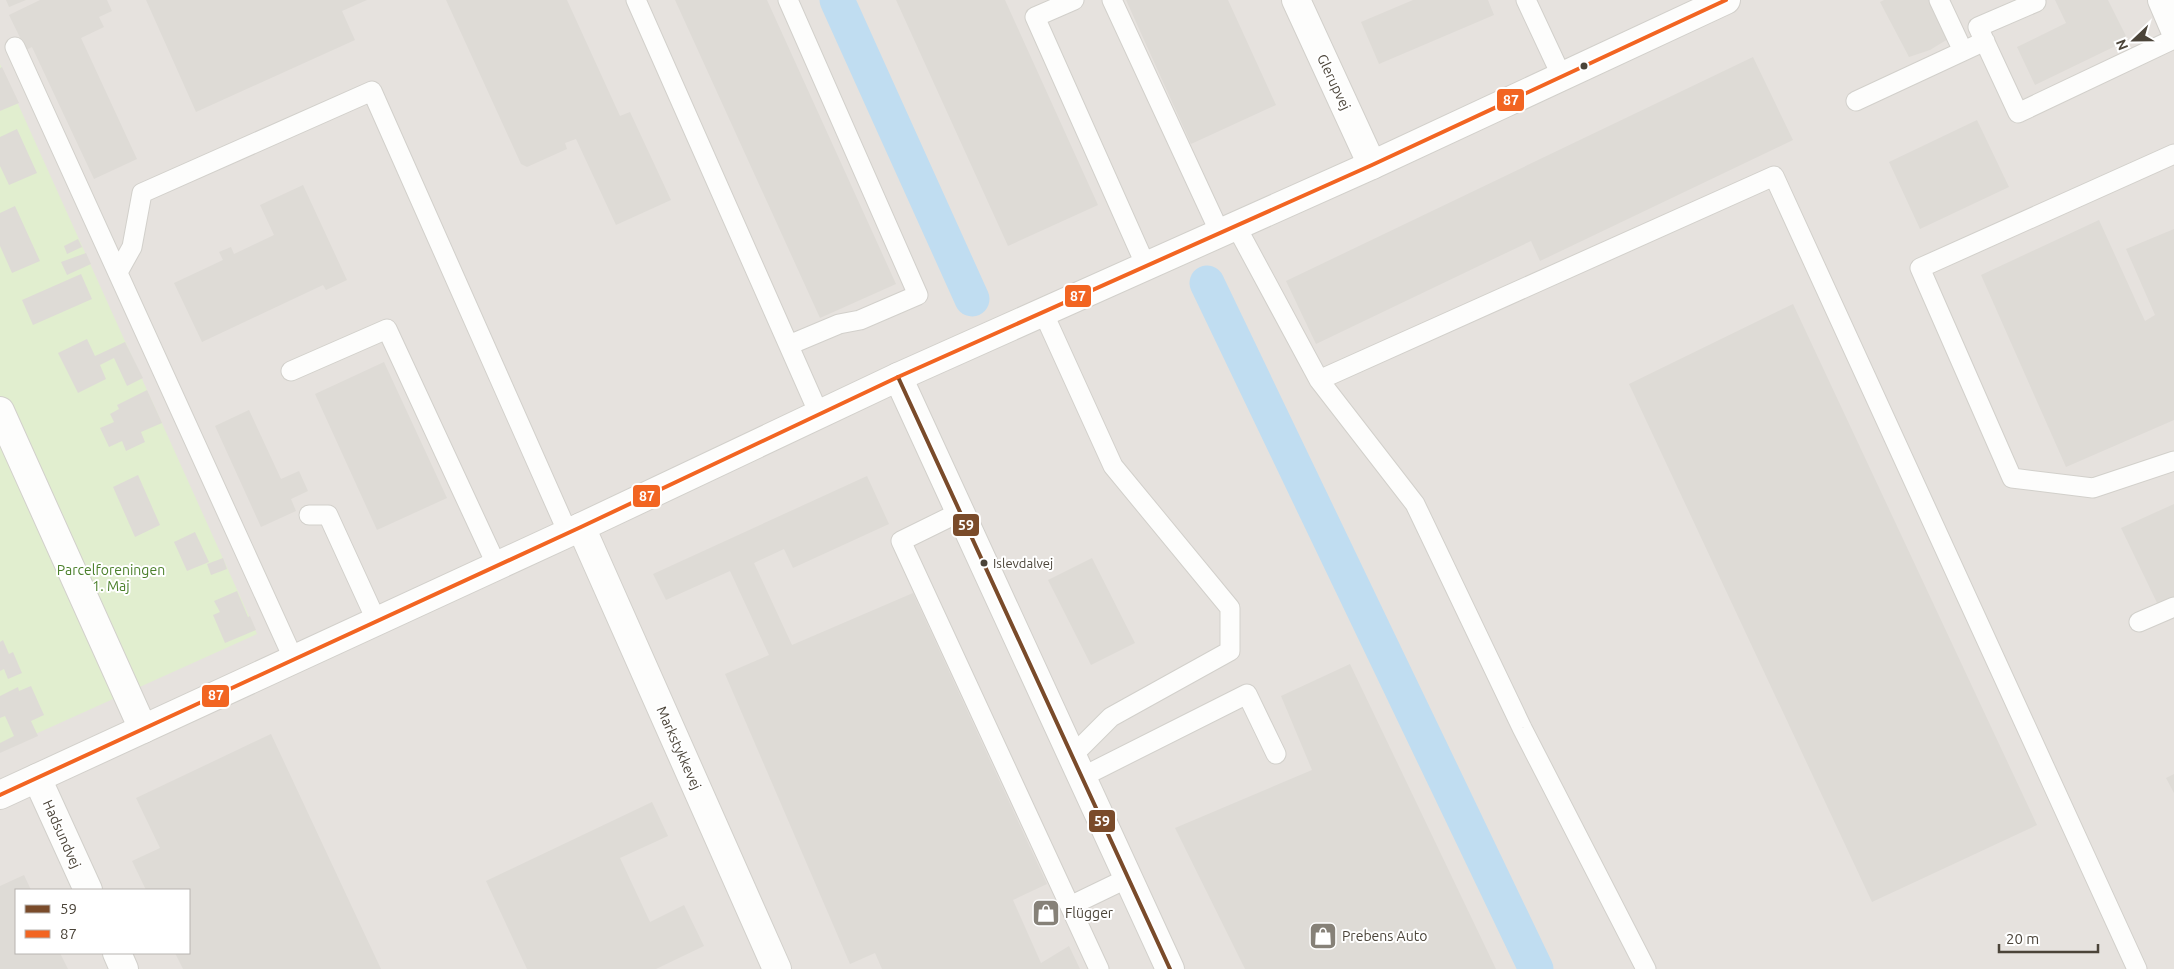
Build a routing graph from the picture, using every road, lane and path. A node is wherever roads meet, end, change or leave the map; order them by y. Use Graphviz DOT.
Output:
graph roads {
  1 [pos="636,0"];
  2 [pos="788,0"];
  3 [pos="1074,0"];
  4 [pos="1112,0"];
  5 [pos="1296,0"];
  6 [pos="1526,0"];
  7 [pos="1940,0"];
  8 [pos="2036,2"];
  9 [pos="1707,4"];
  10 [pos="2170,18"];
  11 [pos="1984,41"];
  12 [pos="15,47"];
  13 [pos="1963,51"];
  14 [pos="1562,77"];
  15 [pos="1856,101"];
  16 [pos="2174,154"];
  17 [pos="1372,165"];
  18 [pos="1228,229"];
  19 [pos="1146,266"];
  20 [pos="118,272"];
  21 [pos="1043,312"];
  22 [pos="789,345"];
  23 [pos="291,371"];
  24 [pos="898,377"];
  25 [pos="1320,380"];
  26 [pos="0,411"];
  27 [pos="819,414"];
  28 [pos="2174,461"];
  29 [pos="960,512"];
  30 [pos="310,515"];
  31 [pos="574,530"];
  32 [pos="497,566"];
  33 [pos="2174,607"];
  34 [pos="378,622"];
  35 [pos="2139,622"];
  36 [pos="294,660"];
  37 [pos="144,729"];
  38 [pos="1276,754"];
  39 [pos="1077,767"];
  40 [pos="37,778"];
  41 [pos="2,791"];
  42 [pos="1128,878"];
  43 [pos="88,889"];
  44 [pos="1070,906"];
  45 [pos="117,954"];
  46 [pos="124,969"];
  47 [pos="778,969"];
  48 [pos="1099,969"];
  49 [pos="1170,969"];
  50 [pos="1646,969"];
  51 [pos="2137,969"];
  1 -- 22 [label="lane"];
  2 -- 22 [label="lane"];
  3 -- 19 [label="lane"];
  4 -- 18 [label="lane"];
  5 -- 17 [label="street, Glerupvej"];
  6 -- 14 [label="lane"];
  7 -- 13 [label="lane"];
  8 -- 11 [label="lane"];
  9 -- 14 [label="street"];
  10 -- 11 [label="lane"];
  11 -- 13 [label="lane"];
  12 -- 20 [label="lane"];
  13 -- 15 [label="lane"];
  14 -- 17 [label="street"];
  16 -- 28 [label="lane"];
  17 -- 18 [label="street"];
  18 -- 19 [label="street"];
  18 -- 25 [label="lane"];
  19 -- 21 [label="street"];
  20 -- 31 [label="lane"];
  20 -- 36 [label="lane"];
  21 -- 24 [label="street"];
  21 -- 39 [label="lane"];
  22 -- 27 [label="lane"];
  23 -- 32 [label="lane"];
  24 -- 27 [label="street"];
  24 -- 29 [label="street"];
  25 -- 50 [label="lane"];
  25 -- 51 [label="lane"];
  26 -- 37 [label="street"];
  27 -- 31 [label="street"];
  29 -- 39 [label="street"];
  29 -- 44 [label="lane"];
  30 -- 34 [label="lane"];
  31 -- 32 [label="street"];
  31 -- 47 [label="street, Markstykkevej"];
  32 -- 34 [label="street"];
  33 -- 35 [label="lane"];
  34 -- 36 [label="street"];
  36 -- 37 [label="street"];
  37 -- 40 [label="street"];
  38 -- 39 [label="lane"];
  39 -- 42 [label="street"];
  40 -- 41 [label="street"];
  40 -- 43 [label="street, Hadsundvej"];
  42 -- 44 [label="lane"];
  42 -- 49 [label="street"];
  44 -- 48 [label="lane"];
  45 -- 46 [label="street"];
}
